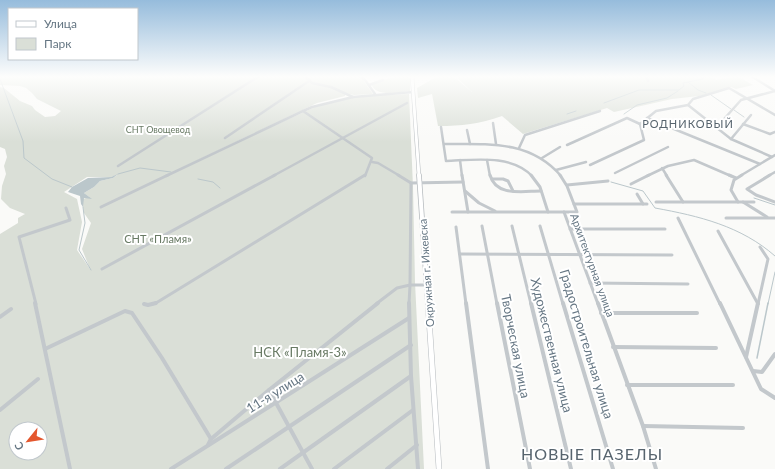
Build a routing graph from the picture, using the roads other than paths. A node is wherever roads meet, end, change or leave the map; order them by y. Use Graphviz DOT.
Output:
graph roads {
  1 [pos="225,98"];
  2 [pos="284,98"];
  3 [pos="349,98"];
  4 [pos="413,98"];
  5 [pos="694,98"];
  6 [pos="748,98"];
  7 [pos="407,103"];
  8 [pos="688,105"];
  9 [pos="303,111"];
  10 [pos="600,112"];
  11 [pos="751,115"];
  12 [pos="775,115"];
  13 [pos="647,118"];
  14 [pos="493,123"];
  15 [pos="640,124"];
  16 [pos="744,124"];
  17 [pos="441,127"];
  18 [pos="716,128"];
  19 [pos="467,130"];
  20 [pos="775,132"];
  21 [pos="225,138"];
  22 [pos="343,138"];
  23 [pos="731,139"];
  24 [pos="444,144"];
  25 [pos="470,144"];
  26 [pos="496,144"];
  27 [pos="567,145"];
  28 [pos="560,147"];
  29 [pos="668,147"];
  30 [pos="519,148"];
  31 [pos="774,156"];
  32 [pos="542,158"];
  33 [pos="460,160"];
  34 [pos="487,160"];
  35 [pos="372,162"];
  36 [pos="586,162"];
  37 [pos="760,164"];
  38 [pos="118,166"];
  39 [pos="590,166"];
  40 [pos="662,168"];
  41 [pos="556,170"];
  42 [pos="614,173"];
  43 [pos="774,173"];
  44 [pos="492,178"];
  45 [pos="736,178"];
  46 [pos="608,181"];
  47 [pos="463,182"];
  48 [pos="411,183"];
  49 [pos="419,184"];
  50 [pos="630,184"];
  51 [pos="567,185"];
  52 [pos="465,191"];
  53 [pos="513,191"];
  54 [pos="541,191"];
  55 [pos="637,194"];
  56 [pos="656,202"];
  57 [pos="683,202"];
  58 [pos="739,202"];
  59 [pos="743,202"];
  60 [pos="754,202"];
  61 [pos="775,202"];
  62 [pos="574,204"];
  63 [pos="66,208"];
  64 [pos="101,208"];
  65 [pos="452,212"];
  66 [pos="468,212"];
  67 [pos="497,212"];
  68 [pos="548,212"];
  69 [pos="564,212"];
  70 [pos="678,218"];
  71 [pos="726,218"];
  72 [pos="769,218"];
  73 [pos="775,218"];
  74 [pos="482,226"];
  75 [pos="512,226"];
  76 [pos="540,226"];
  77 [pos="456,227"];
  78 [pos="570,229"];
  79 [pos="666,229"];
  80 [pos="718,231"];
  81 [pos="760,247"];
  82 [pos="460,254"];
  83 [pos="487,254"];
  84 [pos="519,254"];
  85 [pos="549,254"];
  86 [pos="579,254"];
  87 [pos="672,255"];
  88 [pos="102,269"];
  89 [pos="590,283"];
  90 [pos="688,284"];
  91 [pos="410,285"];
  92 [pos="426,285"];
  93 [pos="144,304"];
  94 [pos="758,304"];
  95 [pos="11,309"];
  96 [pos="601,313"];
  97 [pos="697,313"];
  98 [pos="0,317"];
  99 [pos="409,318"];
  100 [pos="411,345"];
  101 [pos="614,347"];
  102 [pos="716,348"];
  103 [pos="45,349"];
  104 [pos="775,354"];
  105 [pos="746,357"];
  106 [pos="753,371"];
  107 [pos="411,376"];
  108 [pos="38,378"];
  109 [pos="627,384"];
  110 [pos="733,385"];
  111 [pos="269,390"];
  112 [pos="775,398"];
  113 [pos="276,403"];
  114 [pos="0,410"];
  115 [pos="414,410"];
  116 [pos="289,426"];
  117 [pos="643,426"];
  118 [pos="742,428"];
  119 [pos="211,438"];
  120 [pos="208,445"];
  121 [pos="417,445"];
  122 [pos="303,453"];
  123 [pos="70,469"];
  124 [pos="171,469"];
  125 [pos="226,469"];
  126 [pos="280,469"];
  127 [pos="312,469"];
  128 [pos="334,469"];
  129 [pos="387,469"];
  130 [pos="418,469"];
  131 [pos="439,469"];
  132 [pos="488,469"];
  133 [pos="530,469"];
  134 [pos="571,469"];
  135 [pos="613,469"];
  136 [pos="656,469"];
  1 -- 38 [label="street"];
  2 -- 21 [label="street"];
  3 -- 9 [label="street"];
  4 -- 49 [label="main road, Окружная г. Ижевска"];
  5 -- 8 [label="street"];
  6 -- 12 [label="street"];
  6 -- 18 [label="street"];
  7 -- 22 [label="street"];
  8 -- 13 [label="street"];
  8 -- 18 [label="street"];
  9 -- 22 [label="street"];
  9 -- 64 [label="street"];
  10 -- 30 [label="street"];
  11 -- 16 [label="street"];
  13 -- 15 [label="street"];
  13 -- 37 [label="street"];
  14 -- 26 [label="street"];
  15 -- 27 [label="street"];
  15 -- 39 [label="street"];
  16 -- 20 [label="street"];
  16 -- 23 [label="street"];
  17 -- 24 [label="street"];
  18 -- 23 [label="street"];
  19 -- 25 [label="street"];
  22 -- 35 [label="street"];
  22 -- 88 [label="street"];
  23 -- 31 [label="street"];
  24 -- 25 [label="street, Архитектурная улица"];
  24 -- 33 [label="street"];
  25 -- 26 [label="street, Архитектурная улица"];
  26 -- 30 [label="street, Архитектурная улица"];
  28 -- 32 [label="street"];
  29 -- 42 [label="street"];
  30 -- 32 [label="street, Архитектурная улица"];
  31 -- 37 [label="street"];
  32 -- 41 [label="street, Архитектурная улица"];
  33 -- 34 [label="street"];
  33 -- 47 [label="street"];
  34 -- 44 [label="street"];
  34 -- 54 [label="street"];
  35 -- 48 [label="street"];
  35 -- 93 [label="street"];
  36 -- 41 [label="street"];
  37 -- 45 [label="street"];
  40 -- 45 [label="street"];
  40 -- 50 [label="street"];
  40 -- 57 [label="street"];
  41 -- 51 [label="street, Архитектурная улица"];
  43 -- 61 [label="street"];
  44 -- 53 [label="street"];
  44 -- 53 [label="street"];
  45 -- 58 [label="street"];
  46 -- 51 [label="street"];
  47 -- 49 [label="street"];
  47 -- 52 [label="street"];
  48 -- 49 [label="street"];
  48 -- 91 [label="street"];
  49 -- 92 [label="main road, Окружная г. Ижевска"];
  51 -- 62 [label="street, Архитектурная улица"];
  52 -- 66 [label="street"];
  52 -- 67 [label="street"];
  53 -- 54 [label="street"];
  54 -- 68 [label="street"];
  55 -- 62 [label="street"];
  56 -- 57 [label="street"];
  57 -- 58 [label="street"];
  58 -- 59 [label="street"];
  59 -- 60 [label="street"];
  59 -- 72 [label="street"];
  62 -- 69 [label="street, Архитектурная улица"];
  63 -- 103 [label="street"];
  65 -- 66 [label="street"];
  66 -- 67 [label="street"];
  67 -- 68 [label="street"];
  68 -- 69 [label="street"];
  69 -- 78 [label="street, Архитектурная улица"];
  70 -- 105 [label="street"];
  71 -- 72 [label="street"];
  72 -- 73 [label="street"];
  74 -- 83 [label="street, Творческая улица"];
  75 -- 84 [label="street, Художественная улица"];
  76 -- 85 [label="street, Градостроительная улица"];
  77 -- 82 [label="street"];
  78 -- 79 [label="street"];
  78 -- 86 [label="street, Архитектурная улица"];
  80 -- 94 [label="street"];
  81 -- 94 [label="street"];
  82 -- 83 [label="street"];
  82 -- 132 [label="street"];
  83 -- 84 [label="street"];
  83 -- 133 [label="street, Творческая улица"];
  84 -- 85 [label="street"];
  84 -- 134 [label="street, Художественная улица"];
  85 -- 86 [label="street"];
  85 -- 135 [label="street, Градостроительная улица"];
  86 -- 87 [label="street"];
  86 -- 89 [label="street, Архитектурная улица"];
  89 -- 90 [label="street"];
  89 -- 96 [label="street, Архитектурная улица"];
  91 -- 92 [label="street"];
  91 -- 99 [label="street"];
  91 -- 111 [label="street"];
  92 -- 131 [label="main road, Окружная г. Ижевска"];
  94 -- 105 [label="street"];
  95 -- 98 [label="street"];
  96 -- 97 [label="street"];
  96 -- 101 [label="street, Архитектурная улица"];
  99 -- 100 [label="street"];
  99 -- 113 [label="street, 11-я улица"];
  100 -- 107 [label="street"];
  100 -- 116 [label="street"];
  101 -- 102 [label="street"];
  101 -- 109 [label="street, Архитектурная улица"];
  103 -- 119 [label="street"];
  103 -- 123 [label="street"];
  104 -- 106 [label="street"];
  105 -- 106 [label="street"];
  106 -- 112 [label="street"];
  107 -- 115 [label="street"];
  107 -- 122 [label="street"];
  108 -- 114 [label="street"];
  109 -- 110 [label="street"];
  109 -- 117 [label="street, Архитектурная улица"];
  111 -- 113 [label="street"];
  111 -- 119 [label="street"];
  113 -- 116 [label="street"];
  113 -- 120 [label="street, 11-я улица"];
  115 -- 121 [label="street"];
  115 -- 128 [label="street"];
  116 -- 122 [label="street"];
  116 -- 125 [label="street"];
  117 -- 118 [label="street"];
  117 -- 136 [label="street, Архитектурная улица"];
  119 -- 120 [label="street"];
  120 -- 124 [label="street, 11-я улица"];
  121 -- 129 [label="street"];
  121 -- 130 [label="street"];
  122 -- 126 [label="street"];
  122 -- 127 [label="street"];
}
